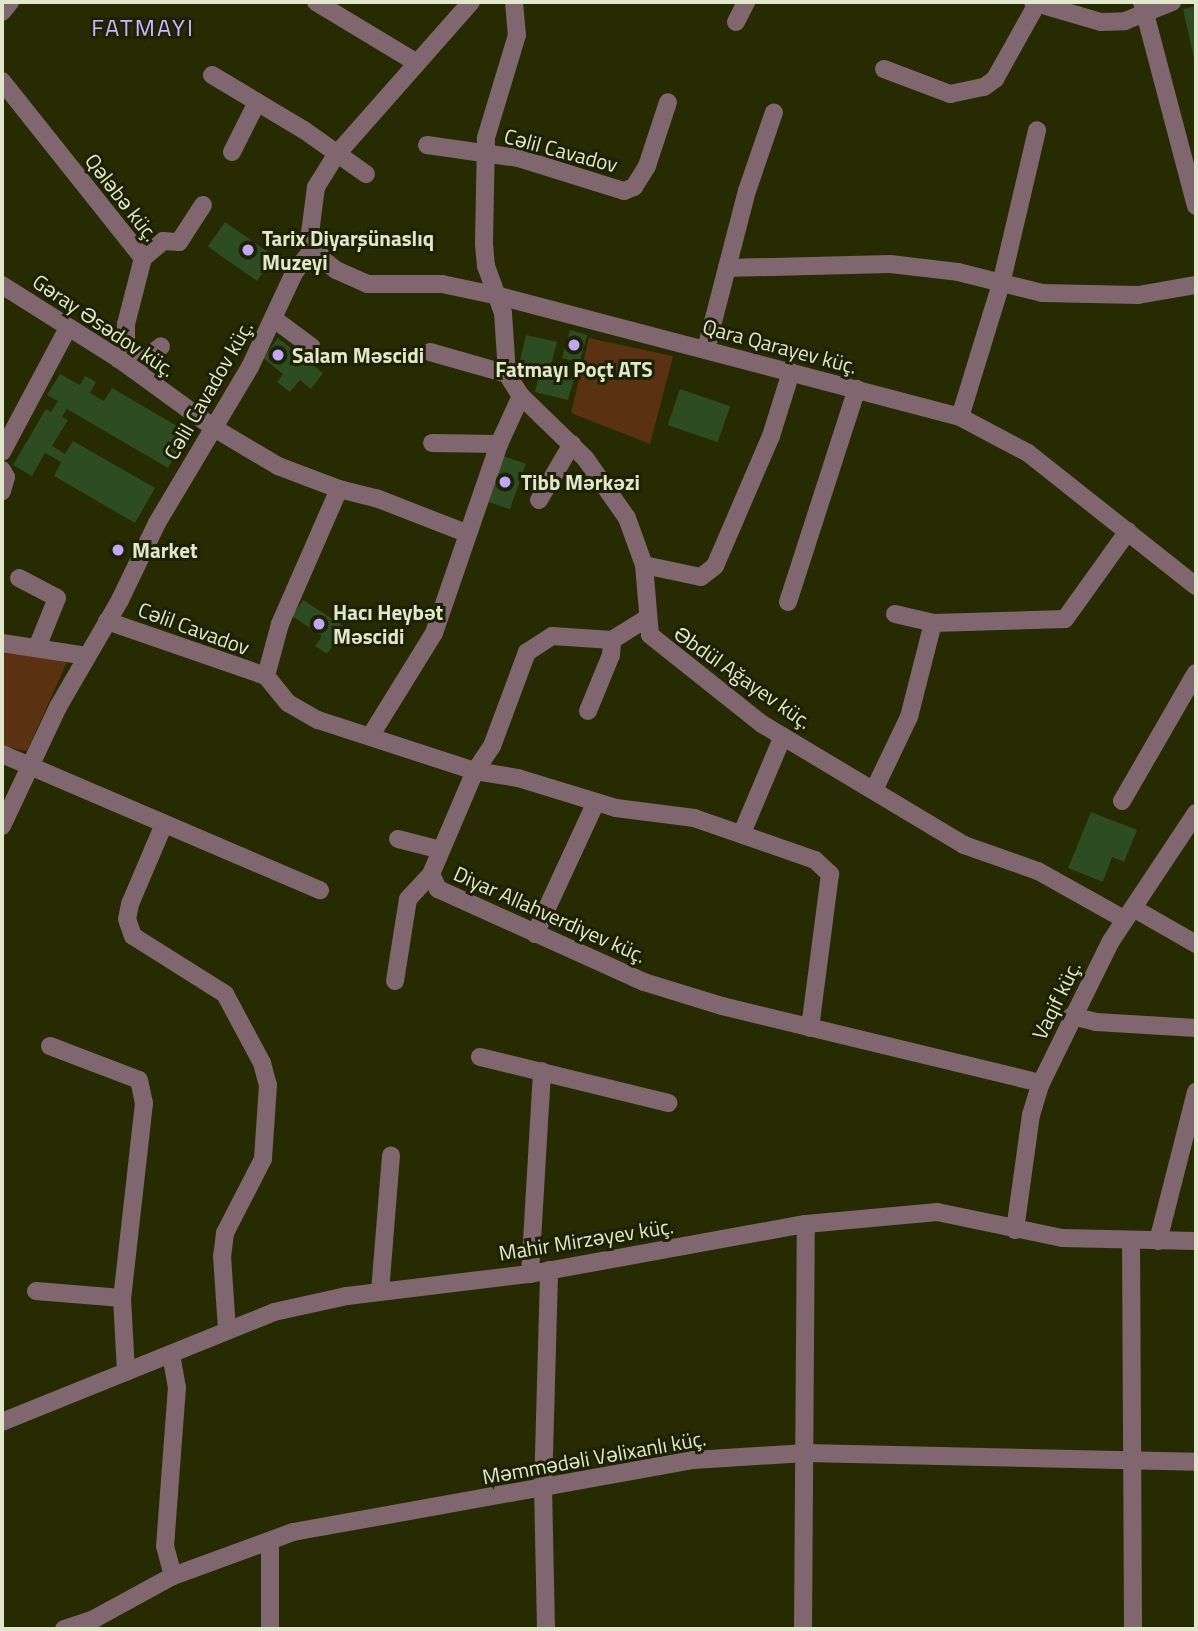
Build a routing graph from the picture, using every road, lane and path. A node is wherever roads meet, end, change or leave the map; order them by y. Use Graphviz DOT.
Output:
graph roads {
  1 [pos="10,2"];
  2 [pos="316,2"];
  3 [pos="471,2"];
  4 [pos="514,2"];
  5 [pos="746,2"];
  6 [pos="1172,2"];
  7 [pos="1035,3"];
  8 [pos="1143,8"];
  9 [pos="2,12"];
  10 [pos="736,22"];
  11 [pos="417,63"];
  12 [pos="884,69"];
  13 [pos="212,75"];
  14 [pos="2,81"];
  15 [pos="257,102"];
  16 [pos="668,102"];
  17 [pos="774,112"];
  18 [pos="1037,130"];
  19 [pos="427,145"];
  20 [pos="232,152"];
  21 [pos="486,153"];
  22 [pos="336,155"];
  23 [pos="366,174"];
  24 [pos="203,205"];
  25 [pos="1196,206"];
  26 [pos="314,247"];
  27 [pos="143,258"];
  28 [pos="727,268"];
  29 [pos="1001,284"];
  30 [pos="2,285"];
  31 [pos="1196,285"];
  32 [pos="499,296"];
  33 [pos="274,319"];
  34 [pos="68,328"];
  35 [pos="161,346"];
  36 [pos="312,347"];
  37 [pos="706,349"];
  38 [pos="430,352"];
  39 [pos="126,364"];
  40 [pos="791,372"];
  41 [pos="507,374"];
  42 [pos="857,389"];
  43 [pos="522,396"];
  44 [pos="960,417"];
  45 [pos="214,428"];
  46 [pos="432,443"];
  47 [pos="499,444"];
  48 [pos="572,444"];
  49 [pos="2,452"];
  50 [pos="2,470"];
  51 [pos="339,489"];
  52 [pos="2,491"];
  53 [pos="539,500"];
  54 [pos="1128,531"];
  55 [pos="466,533"];
  56 [pos="643,565"];
  57 [pos="19,578"];
  58 [pos="1196,586"];
  59 [pos="788,602"];
  60 [pos="895,614"];
  61 [pos="646,619"];
  62 [pos="107,621"];
  63 [pos="933,623"];
  64 [pos="612,640"];
  65 [pos="2,643"];
  66 [pos="38,645"];
  67 [pos="88,656"];
  68 [pos="1196,673"];
  69 [pos="266,676"];
  70 [pos="588,711"];
  71 [pos="371,736"];
  72 [pos="783,736"];
  73 [pos="2,754"];
  74 [pos="31,762"];
  75 [pos="475,771"];
  76 [pos="874,790"];
  77 [pos="1122,801"];
  78 [pos="596,802"];
  79 [pos="1196,813"];
  80 [pos="164,824"];
  81 [pos="2,826"];
  82 [pos="742,833"];
  83 [pos="398,839"];
  84 [pos="441,850"];
  85 [pos="431,874"];
  86 [pos="320,890"];
  87 [pos="1129,914"];
  88 [pos="535,934"];
  89 [pos="1196,944"];
  90 [pos="395,981"];
  91 [pos="1072,1016"];
  92 [pos="810,1028"];
  93 [pos="1196,1028"];
  94 [pos="50,1046"];
  95 [pos="480,1057"];
  96 [pos="541,1071"];
  97 [pos="1041,1083"];
  98 [pos="1196,1092"];
  99 [pos="668,1103"];
  100 [pos="391,1155"];
  101 [pos="806,1224"];
  102 [pos="1015,1230"];
  103 [pos="1131,1240"];
  104 [pos="1158,1241"];
  105 [pos="1196,1241"];
  106 [pos="549,1270"];
  107 [pos="530,1273"];
  108 [pos="36,1291"];
  109 [pos="380,1292"];
  110 [pos="122,1297"];
  111 [pos="227,1329"];
  112 [pos="171,1354"];
  113 [pos="126,1372"];
  114 [pos="2,1422"];
  115 [pos="806,1453"];
  116 [pos="1135,1459"];
  117 [pos="1196,1462"];
  118 [pos="543,1490"];
  119 [pos="270,1541"];
  120 [pos="173,1576"];
  121 [pos="64,1629"];
  122 [pos="270,1629"];
  123 [pos="546,1629"];
  124 [pos="803,1629"];
  125 [pos="1133,1629"];
  1 -- 9 [label="street"];
  2 -- 11 [label="street"];
  3 -- 11 [label="street"];
  4 -- 21 [label="street, Əbdül Ağayev küç."];
  5 -- 10 [label="street"];
  6 -- 8 [label="street"];
  7 -- 8 [label="street"];
  7 -- 12 [label="street"];
  8 -- 25 [label="street"];
  11 -- 22 [label="street"];
  13 -- 15 [label="street"];
  14 -- 27 [label="street, Qələbə küç."];
  15 -- 20 [label="street"];
  15 -- 22 [label="street"];
  16 -- 21 [label="street, Cəlil Cavadov"];
  17 -- 28 [label="street"];
  18 -- 29 [label="street"];
  19 -- 21 [label="street, Cəlil Cavadov"];
  21 -- 32 [label="street, Əbdül Ağayev küç."];
  22 -- 23 [label="street"];
  22 -- 26 [label="street"];
  24 -- 27 [label="street"];
  26 -- 32 [label="street, Qara Qarayev küç."];
  26 -- 33 [label="street, Cəlil Cavadov küç."];
  27 -- 39 [label="street, Qələbə küç."];
  28 -- 29 [label="street"];
  28 -- 37 [label="street"];
  29 -- 31 [label="street"];
  29 -- 44 [label="street"];
  30 -- 34 [label="street, Gəray Əsədov küç."];
  32 -- 37 [label="street, Qara Qarayev küç."];
  32 -- 41 [label="street, Əbdül Ağayev küç."];
  33 -- 36 [label="street"];
  33 -- 45 [label="street, Cəlil Cavadov küç."];
  34 -- 39 [label="street, Gəray Əsədov küç."];
  34 -- 49 [label="street"];
  35 -- 39 [label="street"];
  37 -- 40 [label="street, Qara Qarayev küç."];
  38 -- 41 [label="street"];
  39 -- 45 [label="street, Gəray Əsədov küç."];
  40 -- 42 [label="street, Qara Qarayev küç."];
  40 -- 56 [label="street"];
  41 -- 43 [label="street, Əbdül Ağayev küç."];
  42 -- 44 [label="street, Qara Qarayev küç."];
  42 -- 59 [label="street"];
  43 -- 47 [label="street"];
  43 -- 48 [label="street, Əbdül Ağayev küç."];
  44 -- 54 [label="street, Qara Qarayev küç."];
  45 -- 51 [label="street"];
  45 -- 62 [label="street, Cəlil Cavadov küç."];
  46 -- 47 [label="street"];
  47 -- 55 [label="street"];
  48 -- 53 [label="street"];
  48 -- 56 [label="street, Əbdül Ağayev küç."];
  50 -- 52 [label="street"];
  51 -- 55 [label="street"];
  51 -- 69 [label="street"];
  54 -- 58 [label="street, Qara Qarayev küç."];
  54 -- 63 [label="street"];
  55 -- 71 [label="street"];
  56 -- 61 [label="street, Əbdül Ağayev küç."];
  57 -- 66 [label="street"];
  60 -- 63 [label="street"];
  61 -- 64 [label="street"];
  61 -- 72 [label="street, Əbdül Ağayev küç."];
  62 -- 67 [label="street, Cəlil Cavadov küç."];
  62 -- 69 [label="street, Cəlil Cavadov"];
  63 -- 76 [label="street"];
  64 -- 70 [label="street"];
  64 -- 75 [label="street, Diyar Allahverdiyev küç."];
  65 -- 66 [label="street"];
  66 -- 67 [label="street"];
  67 -- 74 [label="street, Cəlil Cavadov küç."];
  68 -- 77 [label="street"];
  69 -- 71 [label="street"];
  71 -- 75 [label="street"];
  72 -- 76 [label="street, Əbdül Ağayev küç."];
  72 -- 82 [label="street"];
  73 -- 74 [label="street"];
  74 -- 80 [label="street"];
  74 -- 81 [label="street, Cəlil Cavadov küç."];
  75 -- 78 [label="street"];
  75 -- 84 [label="street, Diyar Allahverdiyev küç."];
  76 -- 87 [label="street, Əbdül Ağayev küç."];
  78 -- 82 [label="street"];
  78 -- 88 [label="street"];
  79 -- 87 [label="street, Vaqif küç."];
  80 -- 86 [label="street"];
  80 -- 111 [label="street"];
  82 -- 92 [label="street"];
  83 -- 84 [label="street"];
  84 -- 85 [label="street, Diyar Allahverdiyev küç."];
  85 -- 88 [label="street, Diyar Allahverdiyev küç."];
  85 -- 90 [label="street"];
  87 -- 89 [label="street, Əbdül Ağayev küç."];
  87 -- 91 [label="street, Vaqif küç."];
  88 -- 92 [label="street, Diyar Allahverdiyev küç."];
  91 -- 93 [label="street"];
  91 -- 97 [label="street, Vaqif küç."];
  92 -- 97 [label="street, Diyar Allahverdiyev küç."];
  94 -- 110 [label="street"];
  95 -- 96 [label="street"];
  96 -- 99 [label="street"];
  96 -- 107 [label="street"];
  97 -- 102 [label="street, Vaqif küç."];
  98 -- 104 [label="street"];
  100 -- 109 [label="street"];
  101 -- 102 [label="street, Mahir Mirzəyev küç."];
  101 -- 106 [label="street, Mahir Mirzəyev küç."];
  101 -- 115 [label="street"];
  102 -- 103 [label="street, Mahir Mirzəyev küç."];
  103 -- 104 [label="street, Mahir Mirzəyev küç."];
  103 -- 116 [label="street"];
  104 -- 105 [label="street, Mahir Mirzəyev küç."];
  106 -- 107 [label="street, Mahir Mirzəyev küç."];
  106 -- 118 [label="street"];
  107 -- 109 [label="street, Mahir Mirzəyev küç."];
  108 -- 110 [label="street"];
  109 -- 111 [label="street, Mahir Mirzəyev küç."];
  110 -- 113 [label="street"];
  111 -- 112 [label="street, Mahir Mirzəyev küç."];
  112 -- 113 [label="street, Mahir Mirzəyev küç."];
  112 -- 120 [label="street"];
  113 -- 114 [label="street, Mahir Mirzəyev küç."];
  115 -- 116 [label="street, Məmmədəli Vəlixanlı küç."];
  115 -- 118 [label="street, Məmmədəli Vəlixanlı küç."];
  115 -- 124 [label="street"];
  116 -- 117 [label="street, Məmmədəli Vəlixanlı küç."];
  116 -- 125 [label="street"];
  118 -- 119 [label="street, Məmmədəli Vəlixanlı küç."];
  118 -- 123 [label="street"];
  119 -- 120 [label="street, Məmmədəli Vəlixanlı küç."];
  119 -- 122 [label="street"];
  120 -- 121 [label="street, Məmmədəli Vəlixanlı küç."];
}
